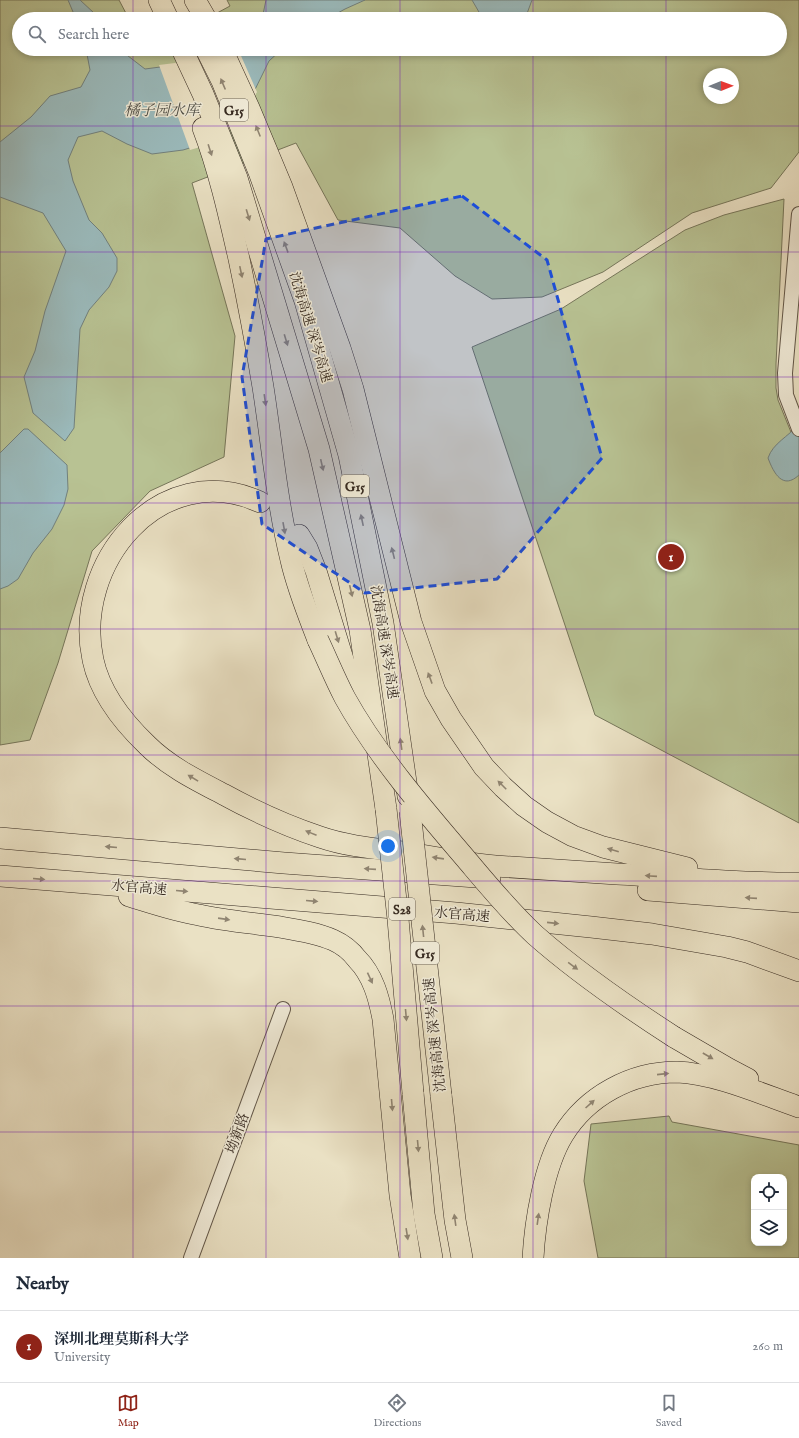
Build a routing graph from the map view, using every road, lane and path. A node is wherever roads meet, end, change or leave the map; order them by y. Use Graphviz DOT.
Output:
graph roads {
  1 [pos="146,0"];
  2 [pos="159,0"];
  3 [pos="152,12"];
  4 [pos="165,12"];
  5 [pos="171,56"];
  6 [pos="185,56"];
  7 [pos="210,56"];
  8 [pos="225,56"];
  9 [pos="266,169"];
  10 [pos="228,179"];
  11 [pos="799,214"];
  12 [pos="797,424"];
  13 [pos="260,502"];
  14 [pos="299,535"];
  15 [pos="385,803"];
  16 [pos="0,838"];
  17 [pos="0,876"];
  18 [pos="77,882"];
  19 [pos="746,882"];
  20 [pos="799,883"];
  21 [pos="799,902"];
  22 [pos="799,971"];
  23 [pos="283,1009"];
  24 [pos="799,1103"];
  25 [pos="799,1107"];
  26 [pos="191,1258"];
  27 [pos="410,1258"];
  28 [pos="432,1258"];
  29 [pos="462,1258"];
  30 [pos="533,1258"];
  1 -- 3 [label="highway"];
  2 -- 4 [label="highway"];
  5 -- 10 [label="highway, one-way"];
  6 -- 10 [label="highway, 沈海高速 深岑高速 / G15"];
  9 -- 7 [label="highway, 沈海高速 深岑高速 / G15, one-way"];
  9 -- 8 [label="highway, one-way"];
  19 -- 9 [label="highway, one-way"];
  29 -- 9 [label="highway, 沈海高速 深岑高速 / G15, one-way, bridge"];
  10 -- 15 [label="highway, 沈海高速 深岑高速 / G15, one-way"];
  10 -- 24 [label="highway, one-way, bridge"];
  11 -- 12 [label="street"];
  19 -- 13 [label="highway, one-way"];
  14 -- 15 [label="highway, one-way"];
  15 -- 28 [label="highway, 沈海高速 深岑高速 / G15, one-way, bridge"];
  21 -- 16 [label="highway, one-way"];
  17 -- 18 [label="highway, 水官高速 / S28, one-way"];
  18 -- 22 [label="highway, 水官高速 / S28, one-way"];
  18 -- 27 [label="highway, one-way"];
  19 -- 20 [label="highway"];
  23 -- 26 [label="street, 坳新路"];
  30 -- 25 [label="highway, one-way"];
}
